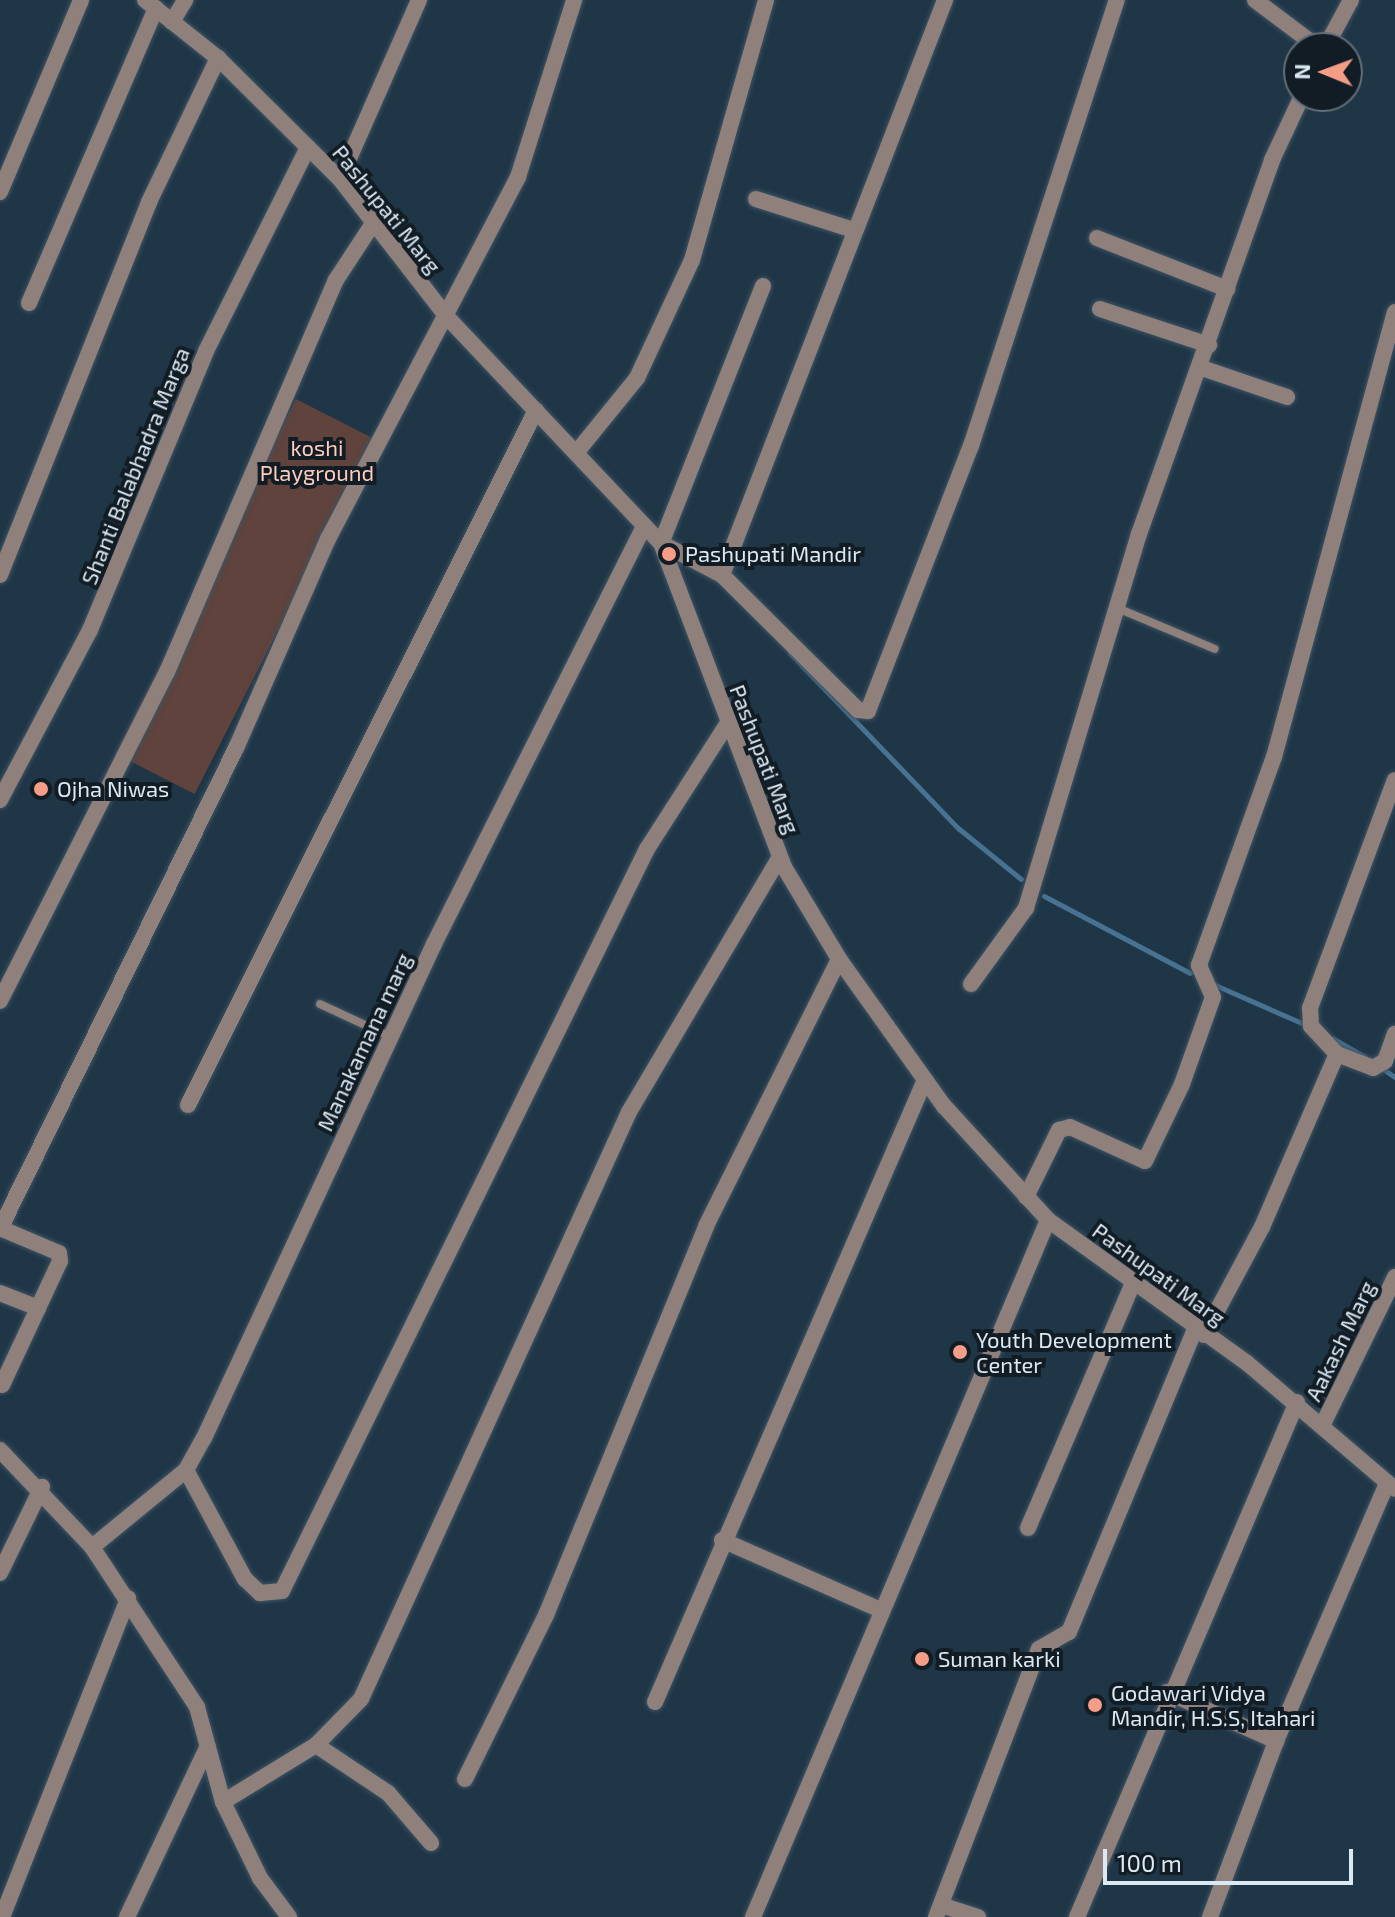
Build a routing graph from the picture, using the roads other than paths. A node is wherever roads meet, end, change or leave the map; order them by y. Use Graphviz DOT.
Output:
graph roads {
  1 [pos="81,0"];
  2 [pos="185,0"];
  3 [pos="419,0"];
  4 [pos="574,0"];
  5 [pos="766,0"];
  6 [pos="945,0"];
  7 [pos="1117,0"];
  8 [pos="1255,0"];
  9 [pos="1351,0"];
  10 [pos="150,4"];
  11 [pos="172,22"];
  12 [pos="1298,32"];
  13 [pos="1334,32"];
  14 [pos="218,58"];
  15 [pos="1296,112"];
  16 [pos="308,147"];
  17 [pos="340,179"];
  18 [pos="0,192"];
  19 [pos="756,199"];
  20 [pos="372,225"];
  21 [pos="854,230"];
  22 [pos="1097,238"];
  23 [pos="763,286"];
  24 [pos="1227,289"];
  25 [pos="29,303"];
  26 [pos="1100,309"];
  27 [pos="1395,312"];
  28 [pos="448,318"];
  29 [pos="1209,345"];
  30 [pos="1199,367"];
  31 [pos="1287,397"];
  32 [pos="536,410"];
  33 [pos="576,453"];
  34 [pos="644,527"];
  35 [pos="661,543"];
  36 [pos="0,575"];
  37 [pos="722,575"];
  38 [pos="1114,607"];
  39 [pos="1215,649"];
  40 [pos="728,723"];
  41 [pos="1395,780"];
  42 [pos="0,800"];
  43 [pos="780,857"];
  44 [pos="839,959"];
  45 [pos="971,984"];
  46 [pos="0,1001"];
  47 [pos="320,1004"];
  48 [pos="1395,1034"];
  49 [pos="391,1037"];
  50 [pos="1337,1054"];
  51 [pos="925,1080"];
  52 [pos="188,1105"];
  53 [pos="1026,1197"];
  54 [pos="1048,1220"];
  55 [pos="1,1229"];
  56 [pos="1395,1277"];
  57 [pos="1133,1283"];
  58 [pos="0,1293"];
  59 [pos="38,1308"];
  60 [pos="1199,1332"];
  61 [pos="2,1385"];
  62 [pos="1297,1402"];
  63 [pos="1323,1424"];
  64 [pos="0,1450"];
  65 [pos="186,1470"];
  66 [pos="1391,1486"];
  67 [pos="42,1487"];
  68 [pos="1028,1528"];
  69 [pos="722,1540"];
  70 [pos="92,1547"];
  71 [pos="0,1573"];
  72 [pos="128,1598"];
  73 [pos="881,1610"];
  74 [pos="1167,1692"];
  75 [pos="655,1702"];
  76 [pos="1276,1741"];
  77 [pos="316,1745"];
  78 [pos="208,1746"];
  79 [pos="465,1779"];
  80 [pos="223,1802"];
  81 [pos="431,1843"];
  82 [pos="938,1911"];
  83 [pos="2,1917"];
  84 [pos="127,1917"];
  85 [pos="289,1917"];
  86 [pos="753,1917"];
  87 [pos="978,1917"];
  88 [pos="1077,1917"];
  89 [pos="1210,1917"];
  1 -- 18 [label="street"];
  2 -- 11 [label="street"];
  3 -- 17 [label="street"];
  4 -- 28 [label="street"];
  5 -- 33 [label="street"];
  6 -- 21 [label="street"];
  7 -- 37 [label="street"];
  8 -- 12 [label="street"];
  9 -- 13 [label="street"];
  10 -- 11 [label="street, Pashupati Marg"];
  10 -- 25 [label="street"];
  11 -- 14 [label="street, Pashupati Marg"];
  14 -- 16 [label="street, Pashupati Marg"];
  14 -- 36 [label="street"];
  15 -- 24 [label="street"];
  16 -- 17 [label="street, Pashupati Marg"];
  16 -- 42 [label="street, Shanti Balabhadra Marga"];
  17 -- 20 [label="street, Pashupati Marg"];
  19 -- 21 [label="street"];
  20 -- 28 [label="street, Pashupati Marg"];
  20 -- 46 [label="street"];
  21 -- 37 [label="street"];
  22 -- 24 [label="street"];
  23 -- 35 [label="street"];
  24 -- 29 [label="street"];
  26 -- 29 [label="street"];
  27 -- 53 [label="street"];
  28 -- 32 [label="street, Pashupati Marg"];
  28 -- 55 [label="street"];
  29 -- 30 [label="street"];
  30 -- 31 [label="street"];
  30 -- 38 [label="street"];
  32 -- 33 [label="street, Pashupati Marg"];
  32 -- 52 [label="street"];
  33 -- 34 [label="street, Pashupati Marg"];
  34 -- 35 [label="street, Pashupati Marg"];
  34 -- 49 [label="street, Manakamana marg"];
  35 -- 37 [label="street"];
  35 -- 40 [label="street, Pashupati Marg"];
  38 -- 39 [label="lane"];
  38 -- 45 [label="street"];
  40 -- 43 [label="street, Pashupati Marg"];
  40 -- 65 [label="street"];
  41 -- 50 [label="street"];
  43 -- 44 [label="street, Pashupati Marg"];
  43 -- 77 [label="street"];
  44 -- 51 [label="street, Pashupati Marg"];
  44 -- 79 [label="street"];
  47 -- 49 [label="lane"];
  48 -- 50 [label="street"];
  49 -- 65 [label="street, Manakamana marg"];
  50 -- 60 [label="street"];
  51 -- 53 [label="street, Pashupati Marg"];
  51 -- 69 [label="street"];
  53 -- 54 [label="street, Pashupati Marg"];
  54 -- 57 [label="street, Pashupati Marg"];
  54 -- 73 [label="street"];
  55 -- 59 [label="street"];
  56 -- 63 [label="street, Aakash Marg"];
  57 -- 60 [label="street, Pashupati Marg"];
  57 -- 68 [label="street"];
  58 -- 59 [label="street"];
  59 -- 61 [label="street"];
  60 -- 62 [label="street, Pashupati Marg"];
  60 -- 82 [label="street"];
  62 -- 63 [label="street, Pashupati Marg"];
  62 -- 74 [label="street"];
  63 -- 66 [label="street, Pashupati Marg"];
  64 -- 67 [label="street"];
  65 -- 70 [label="street, Manakamana marg"];
  66 -- 76 [label="street"];
  67 -- 70 [label="street"];
  67 -- 71 [label="street"];
  69 -- 73 [label="street"];
  69 -- 75 [label="street"];
  70 -- 72 [label="street"];
  72 -- 78 [label="street"];
  72 -- 83 [label="street"];
  73 -- 86 [label="street"];
  74 -- 76 [label="street"];
  74 -- 88 [label="street"];
  76 -- 89 [label="street"];
  77 -- 80 [label="street"];
  77 -- 81 [label="street"];
  78 -- 80 [label="street"];
  78 -- 84 [label="street"];
  80 -- 85 [label="street"];
  82 -- 87 [label="street"];
}
